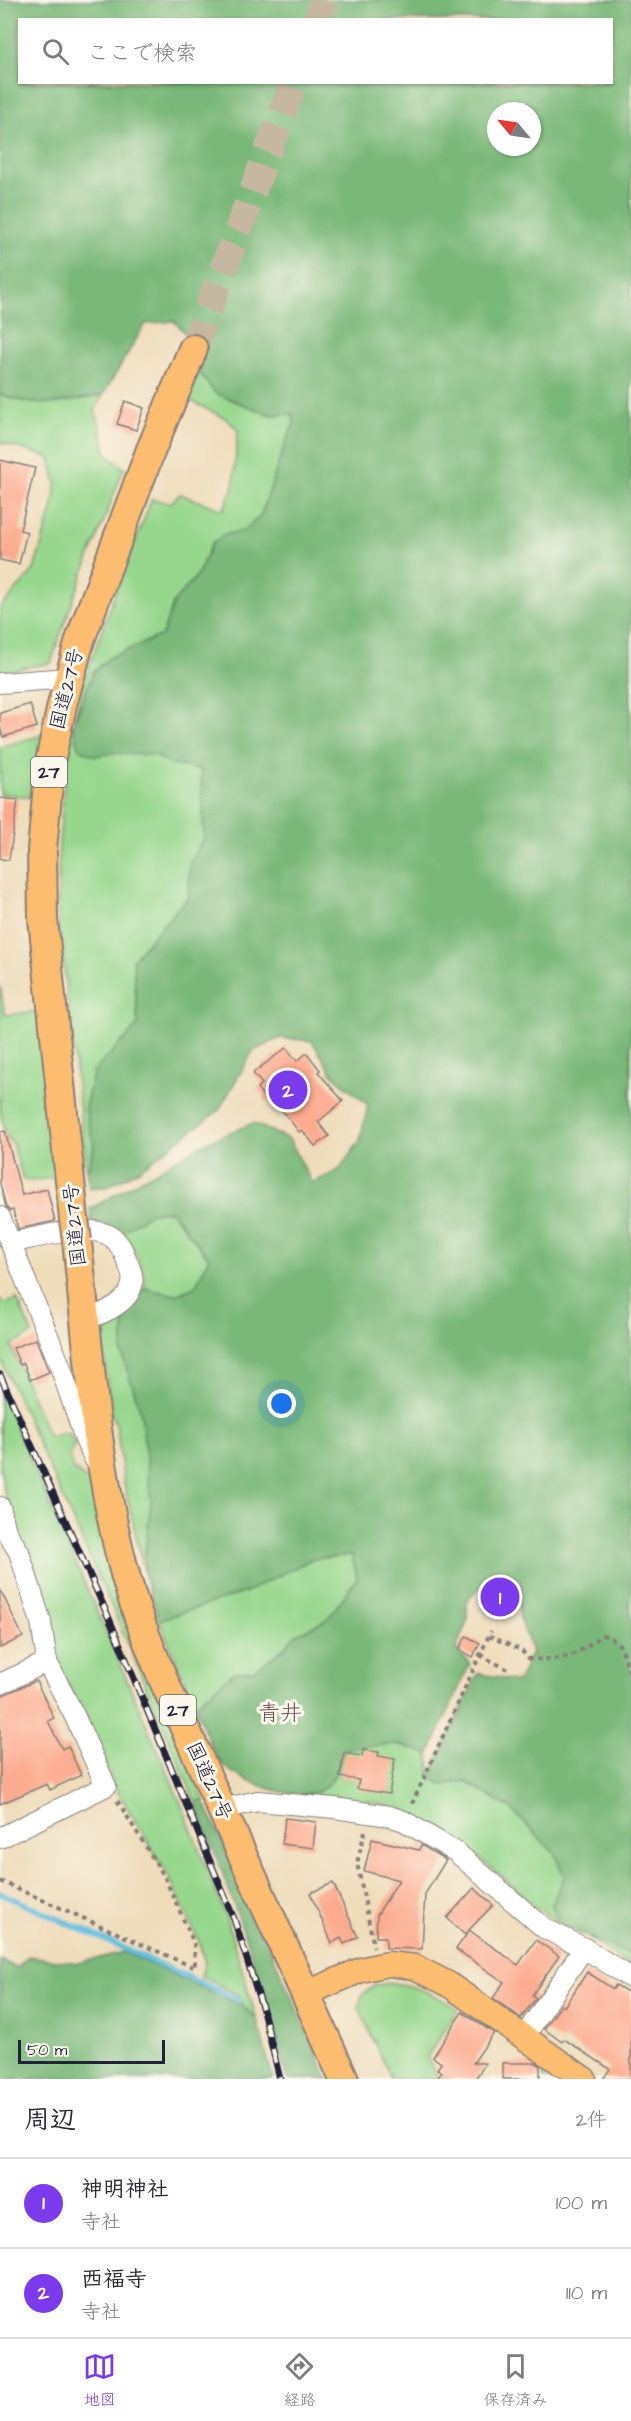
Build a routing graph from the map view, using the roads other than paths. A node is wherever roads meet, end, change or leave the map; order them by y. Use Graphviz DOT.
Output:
graph roads {
  1 [pos="193,348"];
  2 [pos="69,678"];
  3 [pos="0,683"];
  4 [pos="0,1218"];
  5 [pos="10,1243"];
  6 [pos="86,1319"];
  7 [pos="105,1478"];
  8 [pos="0,1507"];
  9 [pos="3,1533"];
  10 [pos="47,1662"];
  11 [pos="0,1684"];
  12 [pos="221,1809"];
  13 [pos="0,1838"];
  14 [pos="584,1948"];
  15 [pos="631,1978"];
  16 [pos="305,1994"];
  17 [pos="524,2037"];
  18 [pos="344,2079"];
  19 [pos="584,2079"];
  1 -- 2 [label="highway, 国道27号 / 27"];
  2 -- 3 [label="street"];
  2 -- 6 [label="highway, 国道27号 / 27"];
  4 -- 5 [label="street"];
  5 -- 6 [label="street"];
  5 -- 7 [label="street"];
  6 -- 7 [label="highway, 国道27号 / 27"];
  7 -- 12 [label="highway, 国道27号 / 27"];
  8 -- 9 [label="street"];
  9 -- 10 [label="street"];
  10 -- 11 [label="street"];
  10 -- 13 [label="street"];
  12 -- 14 [label="street"];
  12 -- 16 [label="highway, 国道27号 / 27"];
  14 -- 15 [label="street"];
  14 -- 17 [label="street"];
  16 -- 17 [label="main road"];
  16 -- 18 [label="highway, 国道27号 / 27"];
  17 -- 19 [label="main road"];
}
